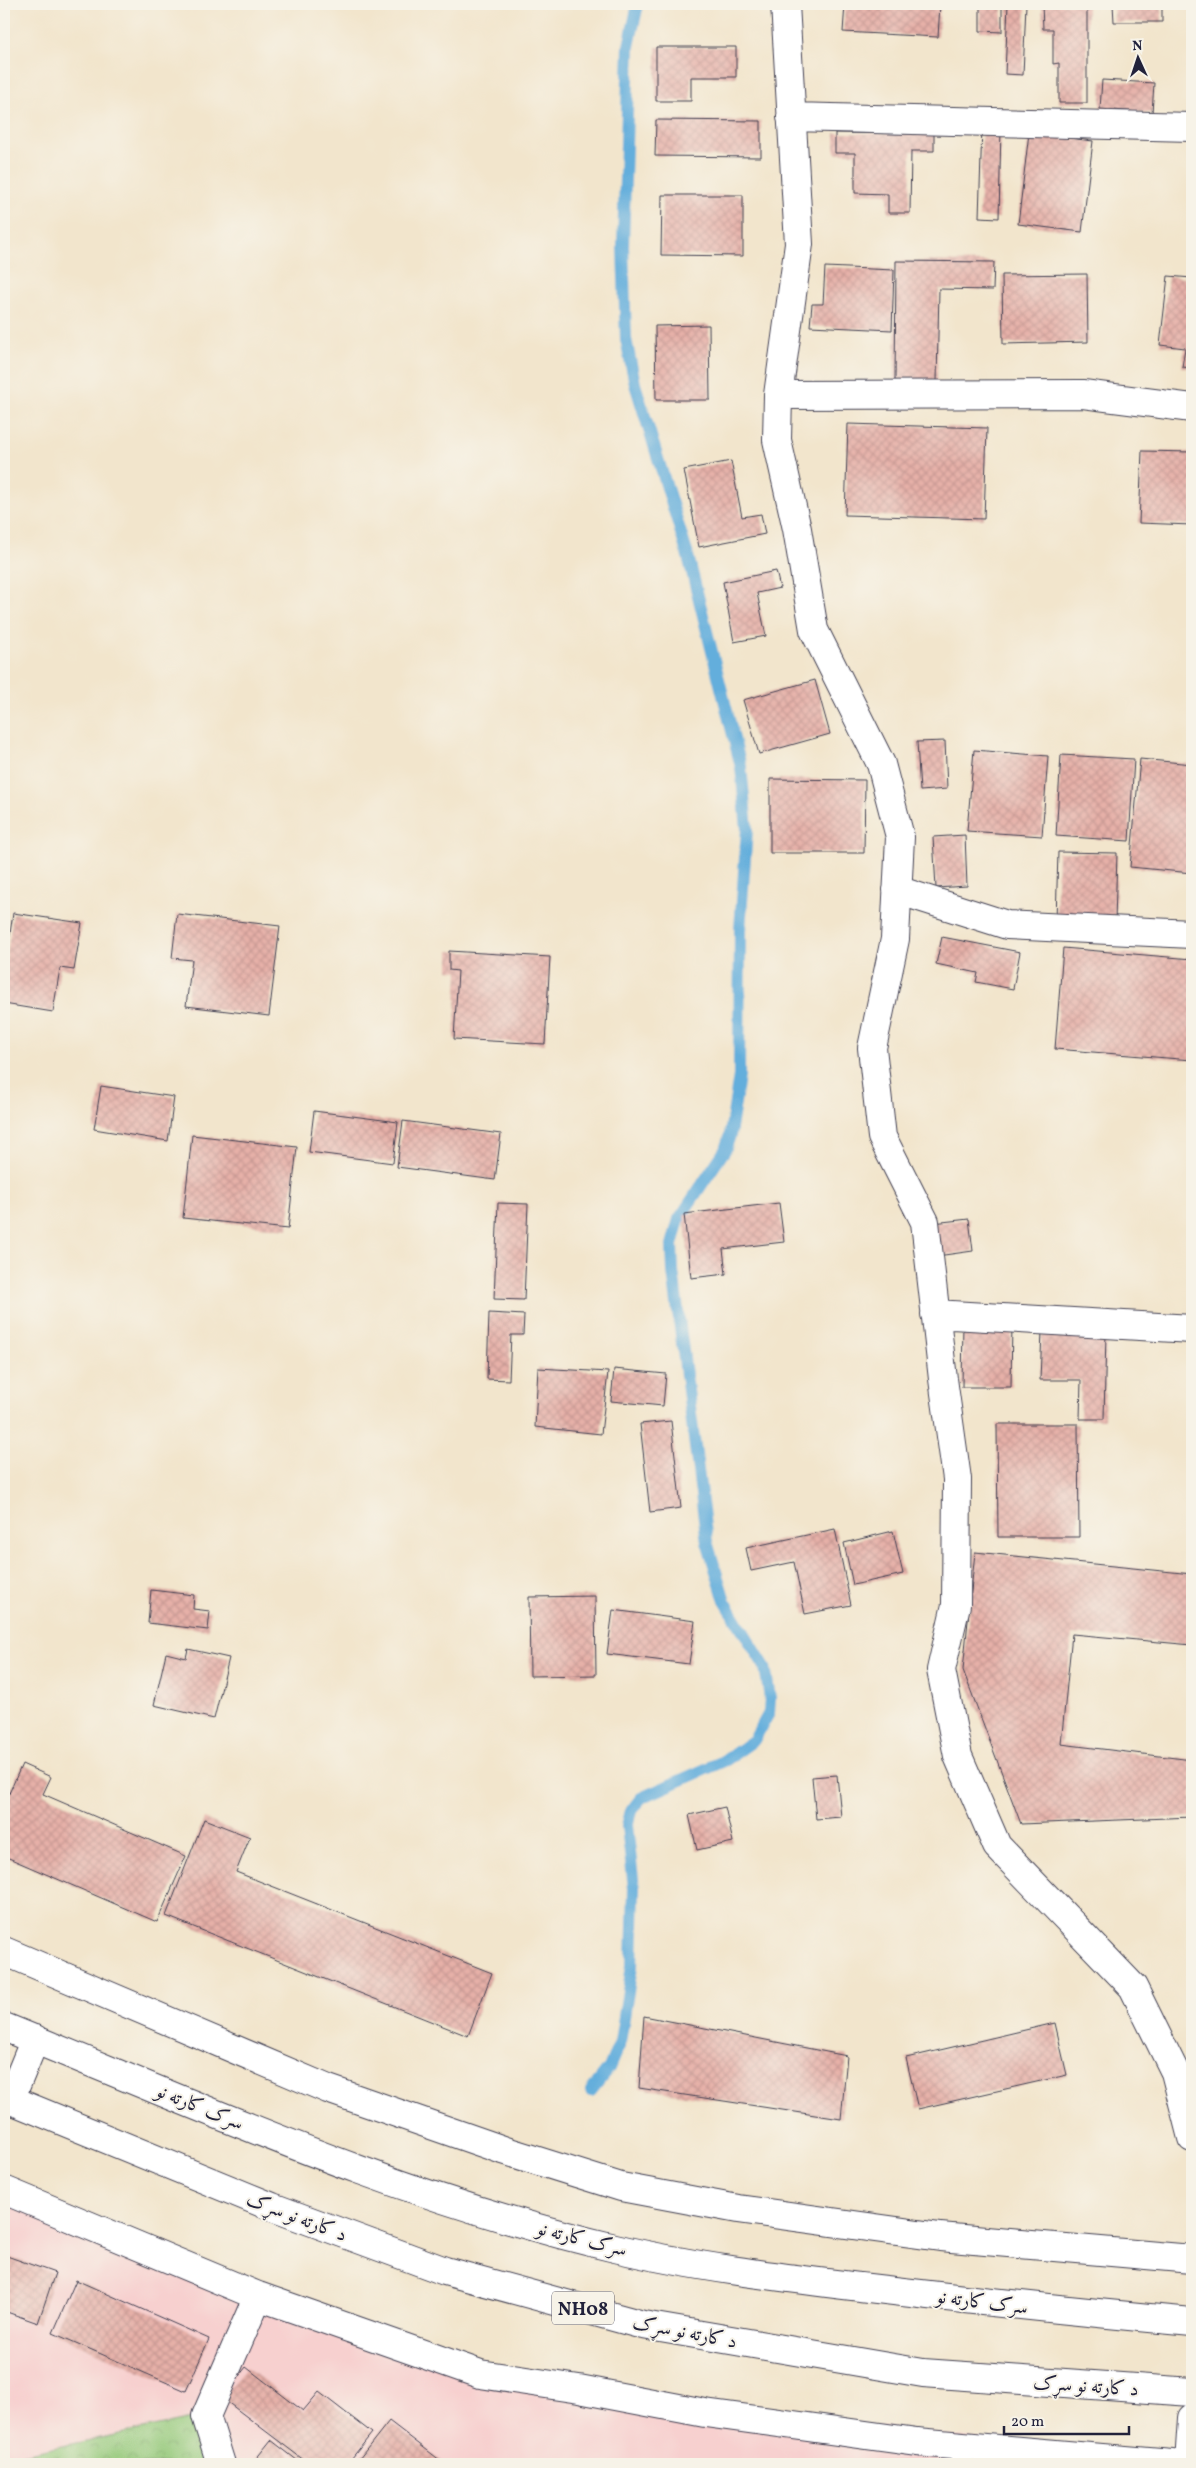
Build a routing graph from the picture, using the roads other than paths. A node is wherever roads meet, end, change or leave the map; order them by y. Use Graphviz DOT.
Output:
graph roads {
  1 [pos="785,4"];
  2 [pos="791,117"];
  3 [pos="1192,127"];
  4 [pos="778,395"];
  5 [pos="1192,408"];
  6 [pos="897,890"];
  7 [pos="1192,934"];
  8 [pos="935,1314"];
  9 [pos="1192,1329"];
  10 [pos="4,1951"];
  11 [pos="4,2027"];
  12 [pos="35,2039"];
  13 [pos="7,2099"];
  14 [pos="1192,2138"];
  15 [pos="4,2190"];
  16 [pos="1192,2258"];
  17 [pos="258,2296"];
  18 [pos="1192,2322"];
  19 [pos="1192,2392"];
  20 [pos="1192,2418"];
  21 [pos="221,2464"];
  22 [pos="1172,2464"];
  23 [pos="1189,2464"];
  1 -- 2 [label="main road"];
  2 -- 3 [label="main road"];
  2 -- 4 [label="main road"];
  4 -- 5 [label="main road"];
  4 -- 6 [label="main road"];
  6 -- 7 [label="main road"];
  6 -- 8 [label="main road"];
  8 -- 9 [label="main road"];
  8 -- 14 [label="main road"];
  10 -- 16 [label="main road"];
  11 -- 12 [label="main road, سرک کارته نو"];
  12 -- 13 [label="main road"];
  12 -- 18 [label="main road, سرک کارته نو"];
  13 -- 19 [label="main road, د کارته نو سړک / NH08"];
  15 -- 17 [label="main road"];
  17 -- 21 [label="main road"];
  17 -- 22 [label="main road"];
  20 -- 23 [label="main road"];
}
